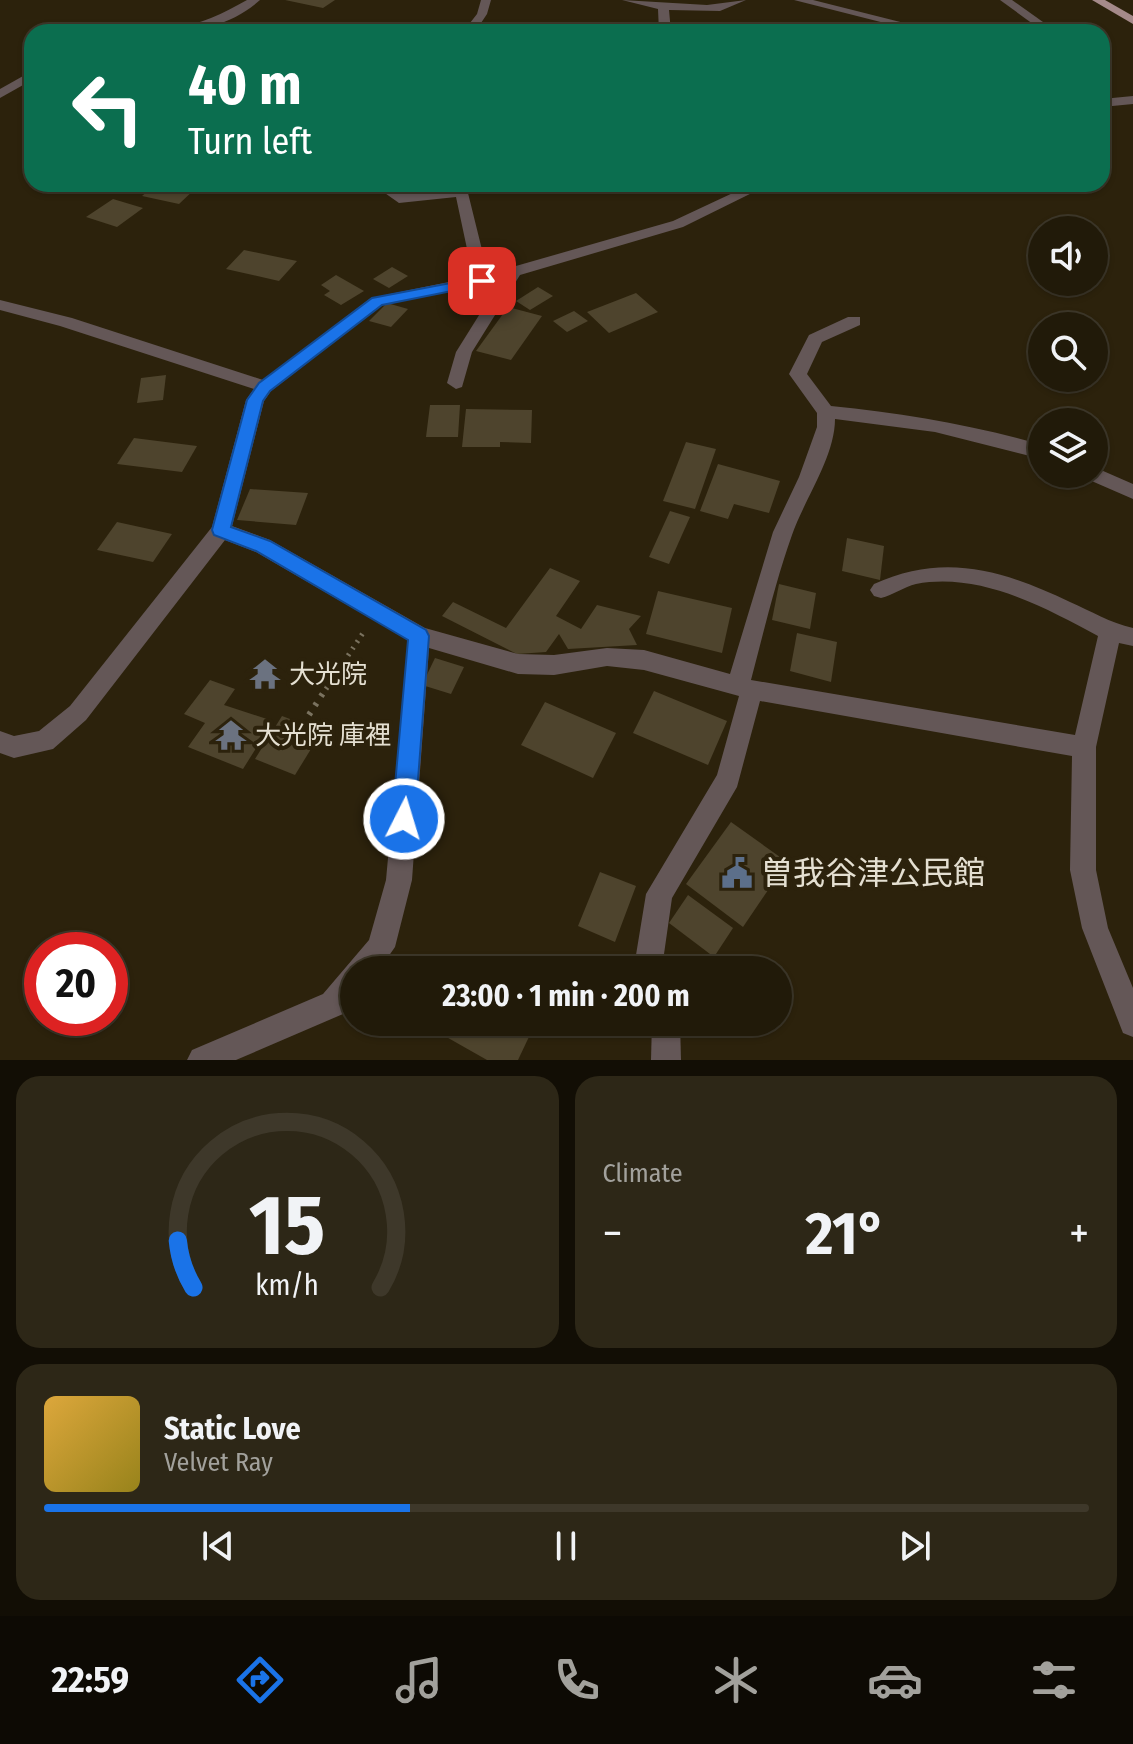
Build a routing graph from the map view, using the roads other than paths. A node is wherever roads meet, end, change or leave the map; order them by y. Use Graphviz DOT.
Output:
graph roads {
  1 [pos="255,0"];
  2 [pos="486,0"];
  3 [pos="627,0"];
  4 [pos="741,0"];
  5 [pos="799,0"];
  6 [pos="1005,0"];
  7 [pos="1097,0"];
  8 [pos="663,9"];
  9 [pos="1133,21"];
  10 [pos="196,24"];
  11 [pos="475,24"];
  12 [pos="664,24"];
  13 [pos="900,24"];
  14 [pos="1040,24"];
  15 [pos="24,80"];
  16 [pos="0,94"];
  17 [pos="1110,100"];
  18 [pos="1133,100"];
  19 [pos="390,192"];
  20 [pos="462,192"];
  21 [pos="462,192"];
  22 [pos="746,192"];
  23 [pos="514,272"];
  24 [pos="482,281"];
  25 [pos="0,305"];
  26 [pos="854,321"];
  27 [pos="456,383"];
  28 [pos="265,387"];
  29 [pos="826,412"];
  30 [pos="1028,448"];
  31 [pos="1108,480"];
  32 [pos="1133,492"];
  33 [pos="221,530"];
  34 [pos="881,590"];
  35 [pos="1110,632"];
  36 [pos="419,636"];
  37 [pos="1133,637"];
  38 [pos="745,688"];
  39 [pos="0,742"];
  40 [pos="1084,747"];
  41 [pos="373,956"];
  42 [pos="650,956"];
  43 [pos="340,996"];
  44 [pos="1133,1023"];
  45 [pos="666,1036"];
  46 [pos="202,1060"];
  47 [pos="666,1060"];
  1 -- 10 [label="street"];
  2 -- 11 [label="street"];
  3 -- 8 [label="street"];
  4 -- 8 [label="street"];
  5 -- 13 [label="street"];
  6 -- 14 [label="street"];
  7 -- 9 [label="main road"];
  8 -- 12 [label="street"];
  15 -- 16 [label="street"];
  17 -- 18 [label="street"];
  19 -- 21 [label="street"];
  20 -- 24 [label="street"];
  22 -- 23 [label="street"];
  23 -- 24 [label="street"];
  23 -- 27 [label="street"];
  24 -- 28 [label="street"];
  25 -- 28 [label="street"];
  26 -- 29 [label="street"];
  28 -- 33 [label="street"];
  29 -- 30 [label="street"];
  29 -- 38 [label="street"];
  31 -- 32 [label="street"];
  33 -- 36 [label="street"];
  33 -- 39 [label="street"];
  34 -- 35 [label="street"];
  35 -- 37 [label="street"];
  35 -- 40 [label="street"];
  36 -- 38 [label="street"];
  36 -- 41 [label="street"];
  38 -- 40 [label="street"];
  38 -- 42 [label="street"];
  40 -- 44 [label="street"];
  43 -- 46 [label="street"];
  45 -- 47 [label="street"];
}
